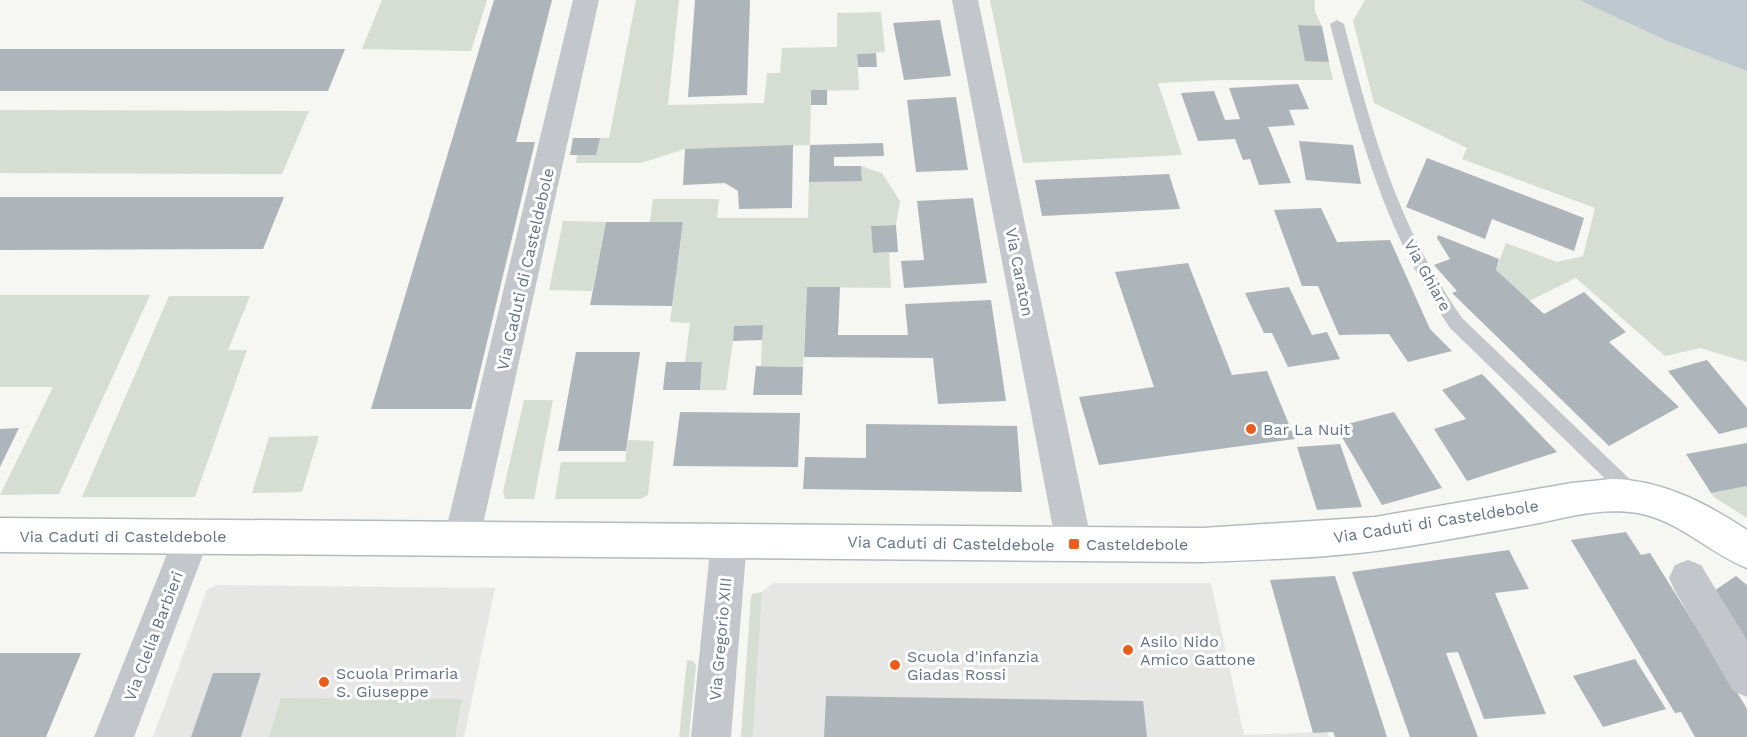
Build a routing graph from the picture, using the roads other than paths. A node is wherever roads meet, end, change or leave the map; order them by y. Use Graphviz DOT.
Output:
graph roads {
  1 [pos="586,0"];
  2 [pos="965,0"];
  3 [pos="1337,24"];
  4 [pos="1635,496"];
  5 [pos="0,535"];
  6 [pos="192,536"];
  7 [pos="462,538"];
  8 [pos="729,541"];
  9 [pos="1074,544"];
  10 [pos="1747,551"];
  11 [pos="1688,578"];
  12 [pos="1747,677"];
  13 [pos="114,737"];
  14 [pos="711,737"];
  1 -- 7 [label="street, Via Caduti di Casteldebole"];
  2 -- 9 [label="street, Via Caraton"];
  3 -- 4 [label="lane, Via Ghiare"];
  4 -- 9 [label="street, Via Caduti di Casteldebole"];
  4 -- 10 [label="street, Via Caduti di Casteldebole"];
  5 -- 6 [label="street, Via Caduti di Casteldebole"];
  6 -- 7 [label="street, Via Caduti di Casteldebole"];
  6 -- 13 [label="street, Via Clelia Barbieri"];
  7 -- 8 [label="street, Via Caduti di Casteldebole"];
  8 -- 9 [label="street, Via Caduti di Casteldebole"];
  8 -- 14 [label="street, Via Gregorio XIII"];
  11 -- 12 [label="street"];
}
